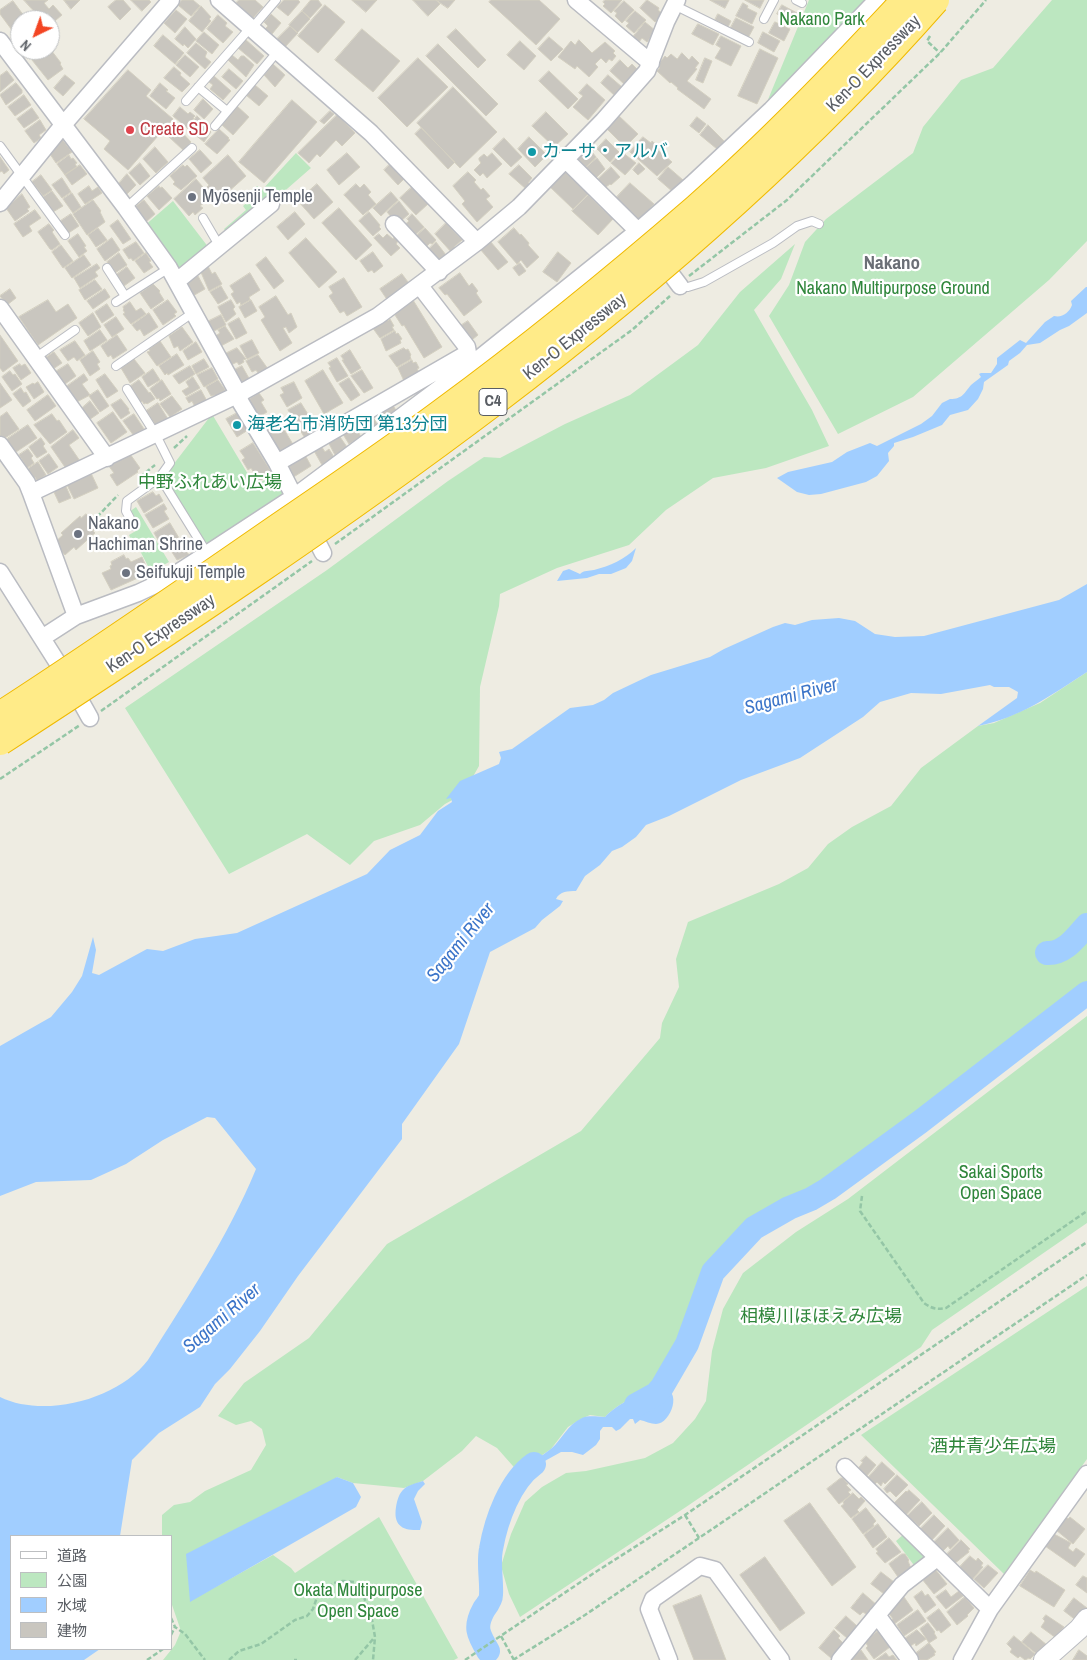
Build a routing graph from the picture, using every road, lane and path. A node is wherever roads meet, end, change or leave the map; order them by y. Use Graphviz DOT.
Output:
graph roads {
  1 [pos="171,0"];
  2 [pos="276,0"];
  3 [pos="774,0"];
  4 [pos="877,0"];
  5 [pos="906,0"];
  6 [pos="935,0"];
  7 [pos="578,1"];
  8 [pos="226,2"];
  9 [pos="676,3"];
  10 [pos="764,19"];
  11 [pos="251,28"];
  12 [pos="0,41"];
  13 [pos="749,42"];
  14 [pos="278,51"];
  15 [pos="650,63"];
  16 [pos="198,87"];
  17 [pos="186,101"];
  18 [pos="227,111"];
  19 [pos="63,125"];
  20 [pos="215,126"];
  21 [pos="0,146"];
  22 [pos="192,148"];
  23 [pos="565,159"];
  24 [pos="22,176"];
  25 [pos="0,203"];
  26 [pos="271,204"];
  27 [pos="126,208"];
  28 [pos="203,218"];
  29 [pos="394,224"];
  30 [pos="819,224"];
  31 [pos="638,231"];
  32 [pos="65,235"];
  33 [pos="477,242"];
  34 [pos="220,247"];
  35 [pos="106,268"];
  36 [pos="439,272"];
  37 [pos="173,275"];
  38 [pos="420,286"];
  39 [pos="680,286"];
  40 [pos="126,296"];
  41 [pos="116,302"];
  42 [pos="0,308"];
  43 [pos="194,312"];
  44 [pos="75,330"];
  45 [pos="35,358"];
  46 [pos="116,366"];
  47 [pos="127,389"];
  48 [pos="237,395"];
  49 [pos="156,435"];
  50 [pos="0,445"];
  51 [pos="106,458"];
  52 [pos="277,463"];
  53 [pos="160,477"];
  54 [pos="31,493"];
  55 [pos="294,497"];
  56 [pos="134,526"];
  57 [pos="207,553"];
  58 [pos="323,553"];
  59 [pos="0,572"];
  60 [pos="76,616"];
  61 [pos="42,638"];
  62 [pos="0,716"];
  63 [pos="90,718"];
  64 [pos="0,741"];
  65 [pos="862,1196"];
  66 [pos="1087,1211"];
  67 [pos="1087,1242"];
  68 [pos="1087,1275"];
  69 [pos="845,1467"];
  70 [pos="1087,1474"];
  71 [pos="685,1515"];
  72 [pos="699,1538"];
  73 [pos="937,1558"];
  74 [pos="990,1609"];
  75 [pos="877,1614"];
  76 [pos="172,1620"];
  77 [pos="176,1627"];
  78 [pos="1084,1627"];
  79 [pos="172,1633"];
  80 [pos="501,1636"];
  81 [pos="375,1637"];
  82 [pos="162,1650"];
  83 [pos="147,1660"];
  84 [pos="205,1660"];
  85 [pos="229,1660"];
  86 [pos="355,1660"];
  87 [pos="373,1660"];
  88 [pos="465,1660"];
  89 [pos="514,1660"];
  90 [pos="669,1660"];
  91 [pos="781,1660"];
  92 [pos="840,1660"];
  93 [pos="910,1660"];
  94 [pos="962,1660"];
  95 [pos="1044,1660"];
  1 -- 19 [label="street"];
  2 -- 11 [label="lane"];
  3 -- 10 [label="lane"];
  4 -- 31 [label="street"];
  5 -- 62 [label="highway, Ken-O Expressway / C4, bridge"];
  6 -- 64 [label="highway, Ken-O Expressway / C4, bridge"];
  7 -- 15 [label="street"];
  8 -- 11 [label="street"];
  9 -- 13 [label="lane"];
  9 -- 15 [label="street"];
  11 -- 14 [label="street"];
  11 -- 16 [label="lane"];
  12 -- 19 [label="street"];
  14 -- 18 [label="lane"];
  14 -- 33 [label="street"];
  15 -- 23 [label="street"];
  16 -- 17 [label="lane"];
  16 -- 18 [label="lane"];
  18 -- 20 [label="lane"];
  19 -- 24 [label="street"];
  19 -- 27 [label="street"];
  21 -- 24 [label="lane"];
  22 -- 27 [label="lane"];
  23 -- 31 [label="street"];
  23 -- 33 [label="street"];
  24 -- 25 [label="street"];
  24 -- 32 [label="lane"];
  26 -- 34 [label="street"];
  27 -- 37 [label="street"];
  28 -- 34 [label="lane"];
  29 -- 36 [label="street"];
  30 -- 39 [label="lane"];
  31 -- 39 [label="street"];
  31 -- 55 [label="street"];
  33 -- 36 [label="street"];
  34 -- 37 [label="street"];
  35 -- 40 [label="lane"];
  36 -- 38 [label="street"];
  37 -- 40 [label="lane"];
  37 -- 43 [label="street"];
  38 -- 48 [label="street"];
  38 -- 52 [label="street"];
  40 -- 41 [label="lane"];
  42 -- 45 [label="street"];
  43 -- 46 [label="lane"];
  43 -- 48 [label="street"];
  44 -- 45 [label="lane"];
  45 -- 51 [label="street"];
  47 -- 49 [label="lane"];
  48 -- 49 [label="street"];
  48 -- 52 [label="street"];
  49 -- 51 [label="street"];
  49 -- 53 [label="lane"];
  50 -- 54 [label="street"];
  51 -- 54 [label="street"];
  52 -- 55 [label="street"];
  53 -- 56 [label="lane"];
  53 -- 57 [label="lane"];
  54 -- 60 [label="street"];
  55 -- 57 [label="street"];
  55 -- 58 [label="street"];
  57 -- 60 [label="street"];
  59 -- 61 [label="street"];
  60 -- 61 [label="street"];
  61 -- 63 [label="street"];
  65 -- 66 [label="path"];
  67 -- 71 [label="path"];
  68 -- 72 [label="path"];
  69 -- 73 [label="street"];
  70 -- 74 [label="street"];
  71 -- 72 [label="path"];
  71 -- 80 [label="path"];
  72 -- 89 [label="path"];
  73 -- 74 [label="street"];
  73 -- 75 [label="street"];
  74 -- 94 [label="street"];
  75 -- 92 [label="street"];
  75 -- 93 [label="street"];
  76 -- 77 [label="path"];
  77 -- 79 [label="path"];
  77 -- 84 [label="path"];
  78 -- 95 [label="street"];
  80 -- 88 [label="path"];
  80 -- 89 [label="path"];
  81 -- 85 [label="path"];
  81 -- 86 [label="path"];
  81 -- 87 [label="path"];
  82 -- 83 [label="path"];
  90 -- 91 [label="street"];
}
